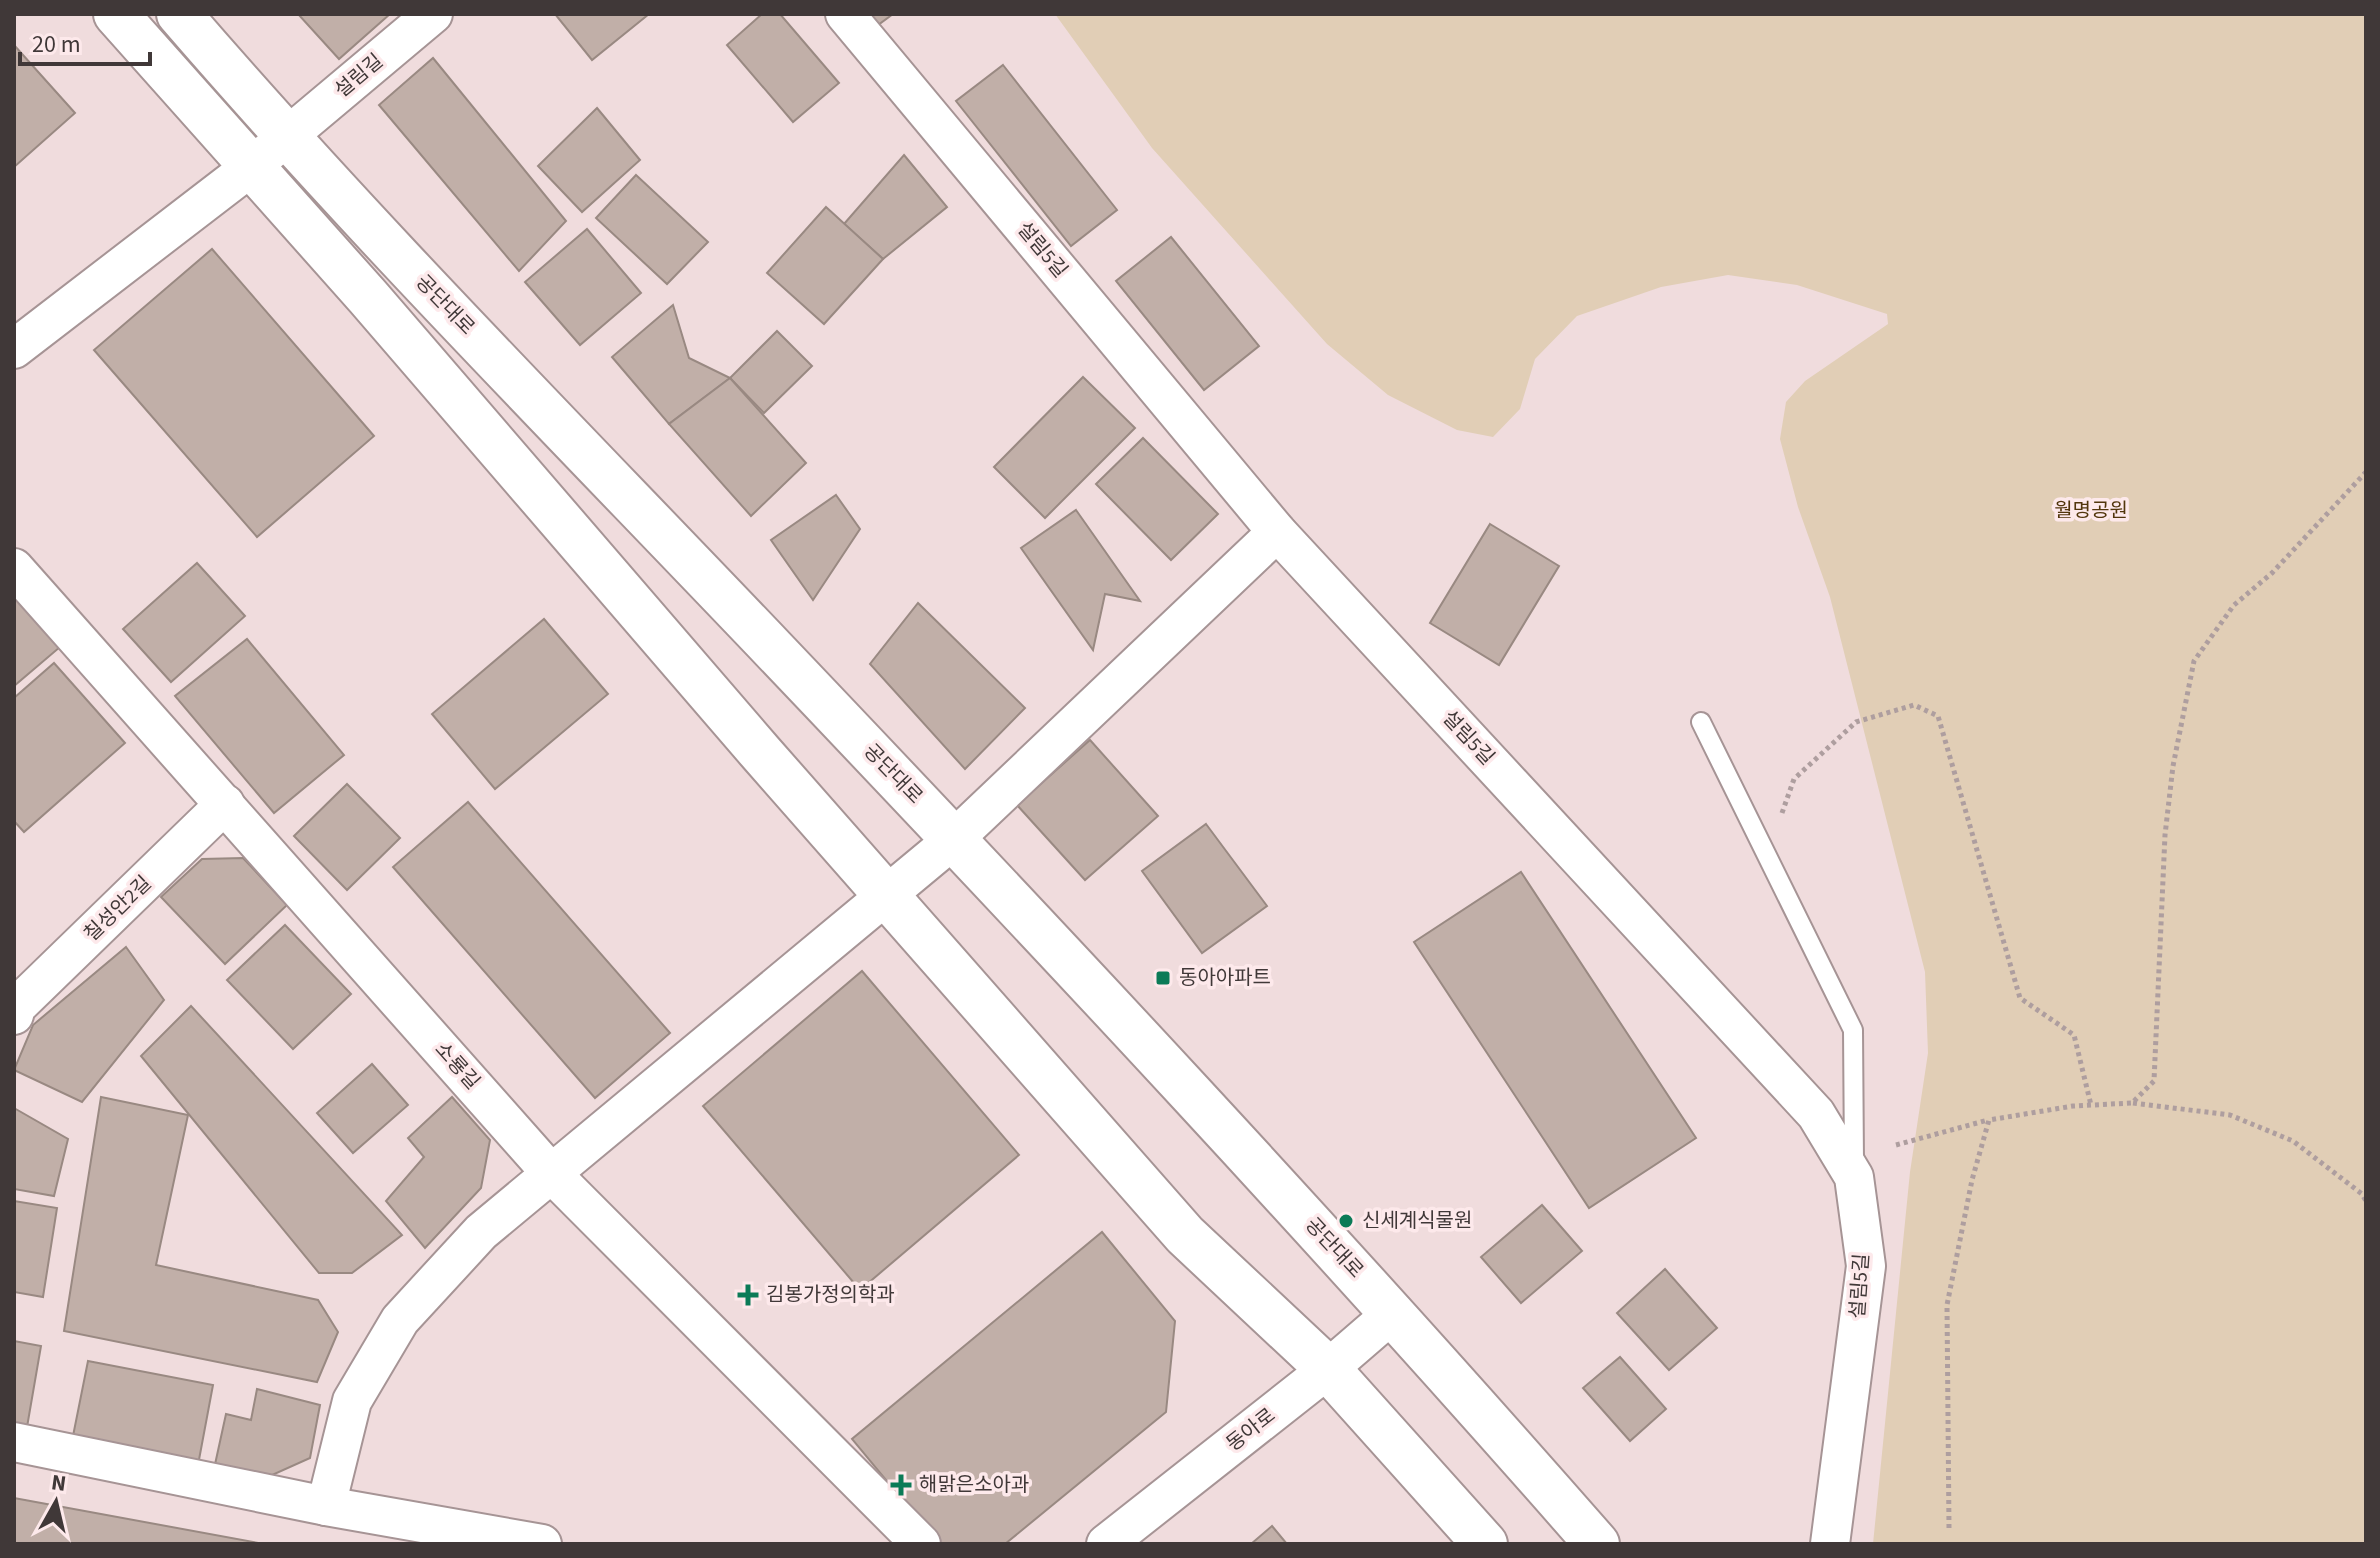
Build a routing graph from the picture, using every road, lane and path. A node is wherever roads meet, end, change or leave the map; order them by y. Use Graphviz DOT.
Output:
graph roads {
  1 [pos="116,14"];
  2 [pos="179,14"];
  3 [pos="433,14"];
  4 [pos="845,14"];
  5 [pos="286,138"];
  6 [pos="252,166"];
  7 [pos="14,349"];
  8 [pos="2366,472"];
  9 [pos="1277,532"];
  10 [pos="14,568"];
  11 [pos="1701,722"];
  12 [pos="225,804"];
  13 [pos="954,839"];
  14 [pos="1767,855"];
  15 [pos="887,896"];
  16 [pos="15,1009"];
  17 [pos="2132,1103"];
  18 [pos="2091,1105"];
  19 [pos="1989,1120"];
  20 [pos="1896,1145"];
  21 [pos="550,1172"];
  22 [pos="1854,1177"];
  23 [pos="2366,1201"];
  24 [pos="1394,1312"];
  25 [pos="1328,1369"];
  26 [pos="14,1442"];
  27 [pos="326,1506"];
  28 [pos="1949,1528"];
  29 [pos="542,1544"];
  30 [pos="921,1544"];
  31 [pos="1106,1544"];
  32 [pos="1485,1544"];
  33 [pos="1597,1544"];
  34 [pos="1830,1544"];
  1 -- 6 [label="street"];
  2 -- 5 [label="street, 공단대로"];
  3 -- 5 [label="street, 설림길"];
  4 -- 9 [label="street, 설림5길"];
  5 -- 6 [label="street, 설림길"];
  5 -- 13 [label="street, 공단대로"];
  6 -- 7 [label="street, 설림길"];
  6 -- 15 [label="street"];
  8 -- 17 [label="path"];
  9 -- 13 [label="street"];
  9 -- 22 [label="street, 설림5길"];
  10 -- 12 [label="street, 소룡길"];
  11 -- 14 [label="lane"];
  12 -- 16 [label="street, 칠성안2길"];
  12 -- 21 [label="street, 소룡길"];
  13 -- 15 [label="street"];
  13 -- 24 [label="street, 공단대로"];
  14 -- 18 [label="path"];
  14 -- 22 [label="lane"];
  15 -- 21 [label="street"];
  15 -- 25 [label="street"];
  17 -- 18 [label="path"];
  17 -- 23 [label="path"];
  18 -- 19 [label="path"];
  19 -- 20 [label="path"];
  19 -- 28 [label="path"];
  21 -- 27 [label="street"];
  21 -- 30 [label="street, 소룡길"];
  22 -- 34 [label="street, 설림5길"];
  24 -- 25 [label="street, 동아로"];
  24 -- 33 [label="street, 공단대로"];
  25 -- 31 [label="street, 동아로"];
  25 -- 32 [label="street"];
  26 -- 27 [label="street"];
  27 -- 29 [label="street"];
}
